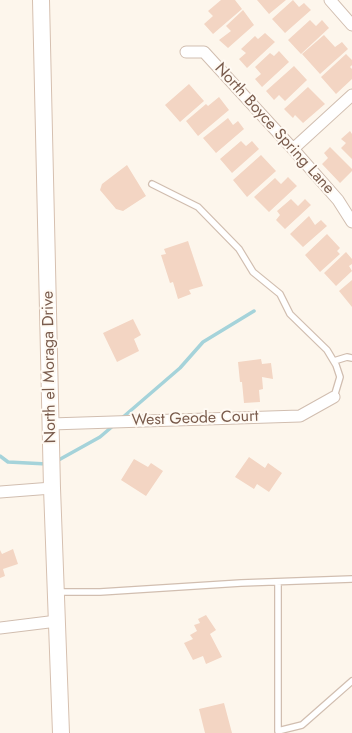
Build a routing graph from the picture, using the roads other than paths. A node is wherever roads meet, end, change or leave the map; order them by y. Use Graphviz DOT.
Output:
graph roads {
  1 [pos="41,0"];
  2 [pos="330,0"];
  3 [pos="352,25"];
  4 [pos="186,52"];
  5 [pos="352,95"];
  6 [pos="293,149"];
  7 [pos="152,184"];
  8 [pos="352,222"];
  9 [pos="352,358"];
  10 [pos="334,361"];
  11 [pos="334,397"];
  12 [pos="51,424"];
  13 [pos="52,488"];
  14 [pos="0,492"];
  15 [pos="352,579"];
  16 [pos="278,582"];
  17 [pos="56,592"];
  18 [pos="57,621"];
  19 [pos="0,628"];
  20 [pos="352,681"];
  21 [pos="61,733"];
  1 -- 12 [label="street, North el Moraga Drive"];
  2 -- 3 [label="street"];
  4 -- 6 [label="street, North Boyce Spring Lane"];
  5 -- 6 [label="street"];
  6 -- 8 [label="street, North Boyce Spring Lane"];
  7 -- 10 [label="lane"];
  9 -- 10 [label="lane"];
  10 -- 11 [label="lane"];
  11 -- 12 [label="street, West Geode Court"];
  12 -- 13 [label="street, North el Moraga Drive"];
  13 -- 14 [label="street"];
  13 -- 17 [label="street, North el Moraga Drive"];
  15 -- 16 [label="lane"];
  16 -- 17 [label="lane"];
  16 -- 20 [label="lane"];
  17 -- 18 [label="street, North el Moraga Drive"];
  18 -- 19 [label="street"];
  18 -- 21 [label="street, North el Moraga Drive"];
}
